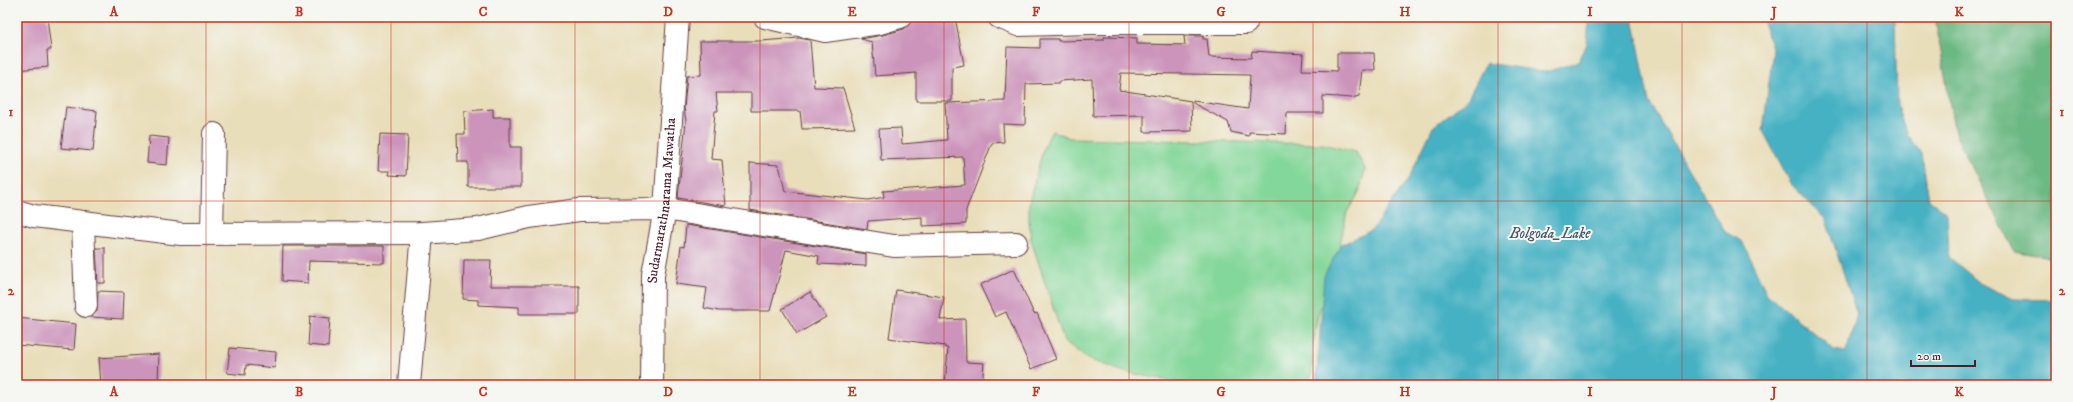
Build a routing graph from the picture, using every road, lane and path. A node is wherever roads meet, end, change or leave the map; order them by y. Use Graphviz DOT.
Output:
graph roads {
  1 [pos="678,17"];
  2 [pos="765,17"];
  3 [pos="900,17"];
  4 [pos="999,17"];
  5 [pos="1246,23"];
  6 [pos="214,134"];
  7 [pos="665,209"];
  8 [pos="17,211"];
  9 [pos="83,223"];
  10 [pos="212,233"];
  11 [pos="422,233"];
  12 [pos="1016,243"];
  13 [pos="86,306"];
  14 [pos="409,385"];
  15 [pos="652,385"];
  1 -- 7 [label="street, Sudarmarathnarama Mawatha"];
  2 -- 3 [label="street"];
  4 -- 5 [label="street"];
  6 -- 10 [label="street"];
  7 -- 11 [label="street"];
  7 -- 12 [label="street"];
  7 -- 15 [label="street, Sudarmarathnarama Mawatha"];
  8 -- 9 [label="street"];
  9 -- 10 [label="street"];
  9 -- 13 [label="street"];
  10 -- 11 [label="street"];
  11 -- 14 [label="street"];
}
